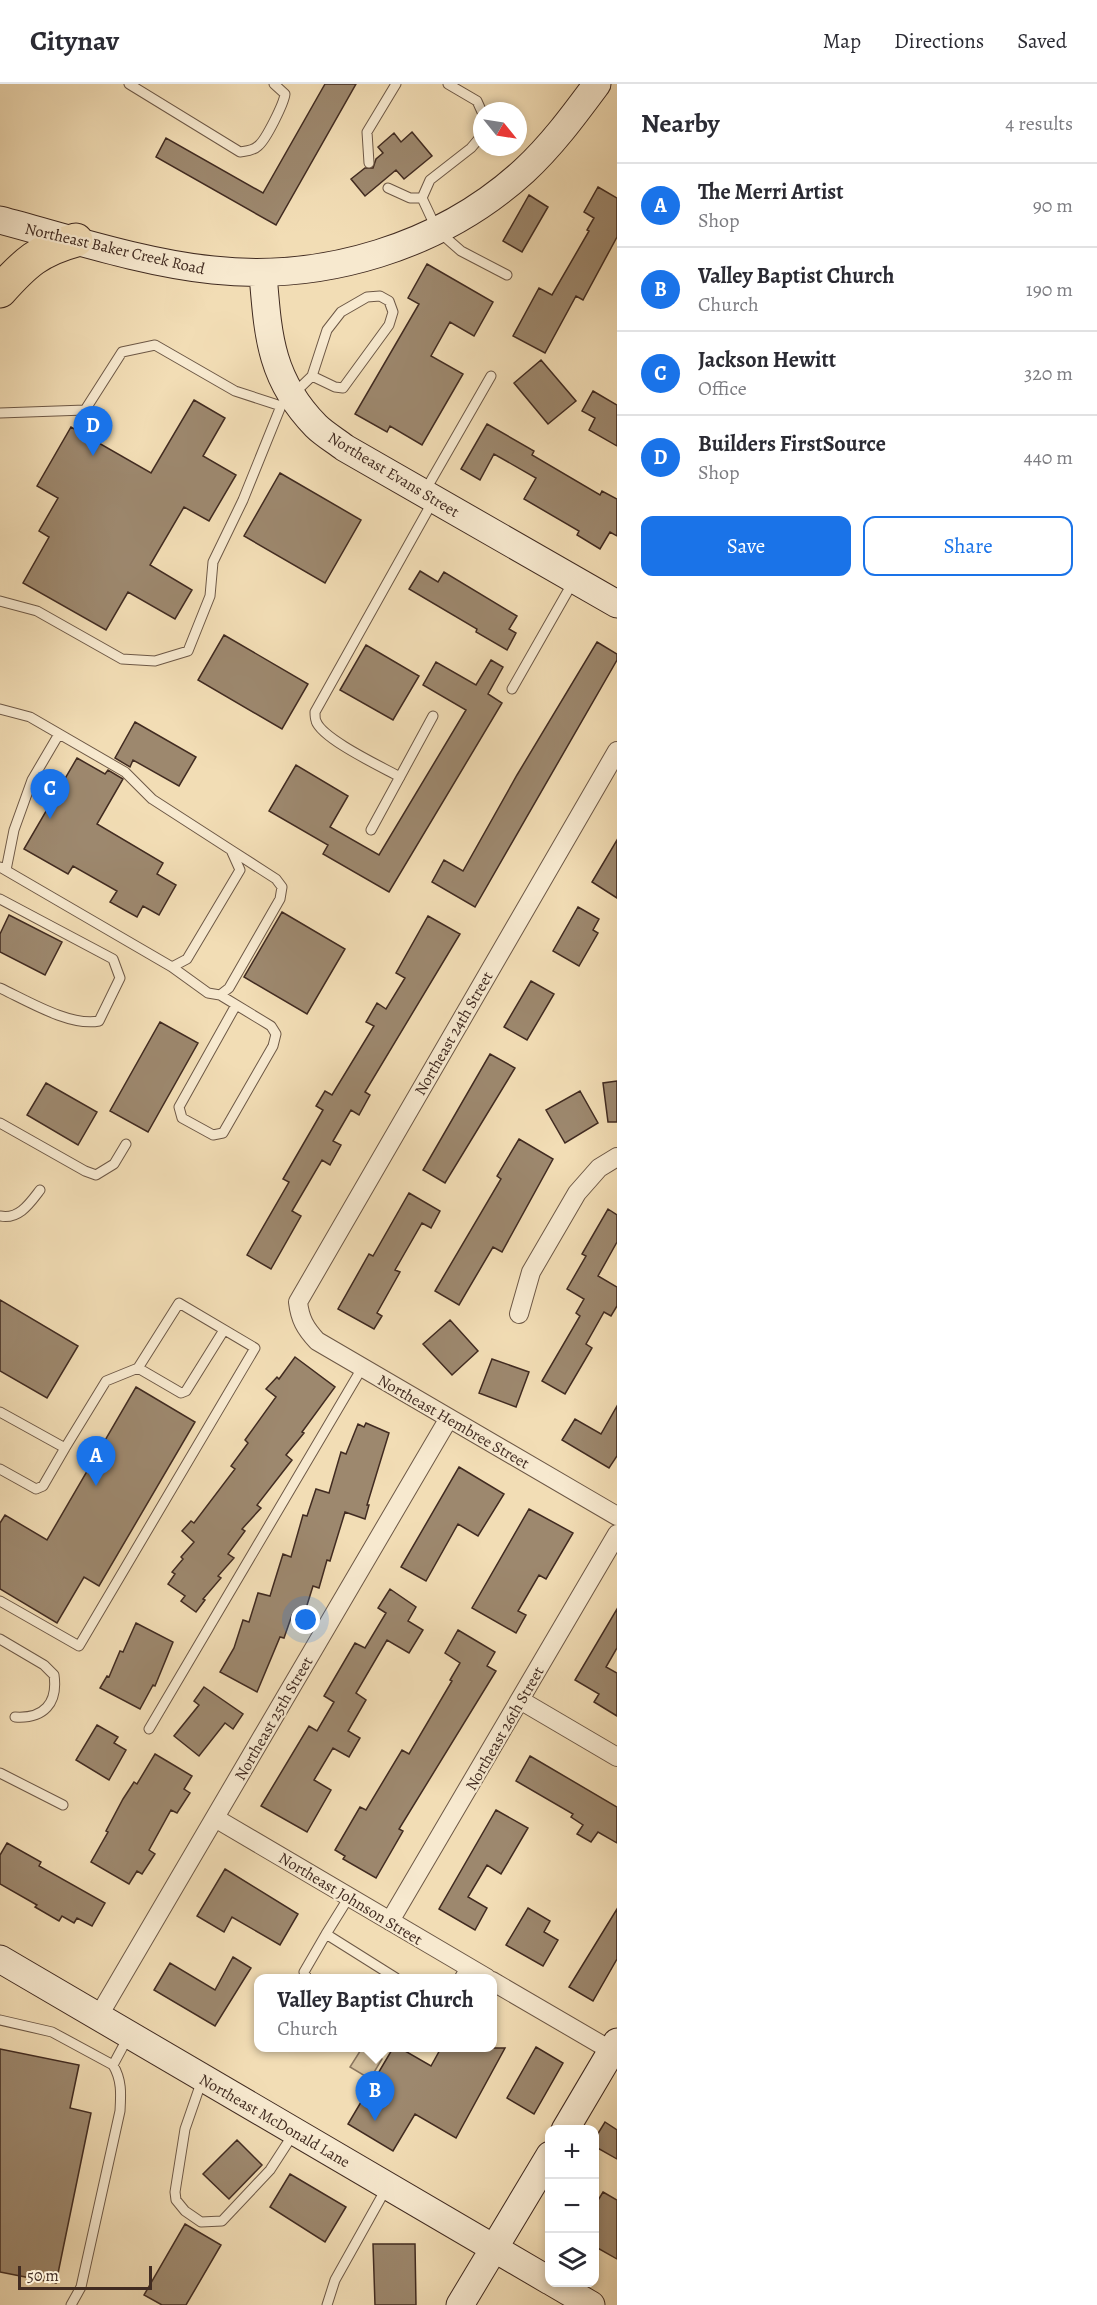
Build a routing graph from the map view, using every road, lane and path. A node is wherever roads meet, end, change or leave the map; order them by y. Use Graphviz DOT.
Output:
graph roads {
  1 [pos="129,84"];
  2 [pos="274,84"];
  3 [pos="396,84"];
  4 [pos="448,84"];
  5 [pos="597,84"];
  6 [pos="478,102"];
  7 [pos="473,146"];
  8 [pos="369,163"];
  9 [pos="388,188"];
  10 [pos="422,198"];
  11 [pos="0,220"];
  12 [pos="436,230"];
  13 [pos="76,240"];
  14 [pos="263,274"];
  15 [pos="507,275"];
  16 [pos="0,291"];
  17 [pos="312,376"];
  18 [pos="491,376"];
  19 [pos="287,401"];
  20 [pos="0,412"];
  21 [pos="429,496"];
  22 [pos="574,580"];
  23 [pos="0,601"];
  24 [pos="617,604"];
  25 [pos="512,689"];
  26 [pos="0,709"];
  27 [pos="433,716"];
  28 [pos="59,734"];
  29 [pos="617,751"];
  30 [pos="400,777"];
  31 [pos="371,830"];
  32 [pos="231,850"];
  33 [pos="3,868"];
  34 [pos="0,899"];
  35 [pos="172,968"];
  36 [pos="0,988"];
  37 [pos="220,995"];
  38 [pos="236,1005"];
  39 [pos="0,1123"];
  40 [pos="126,1144"];
  41 [pos="617,1157"];
  42 [pos="40,1190"];
  43 [pos="0,1216"];
  44 [pos="519,1314"];
  45 [pos="300,1317"];
  46 [pos="224,1330"];
  47 [pos="138,1368"];
  48 [pos="362,1368"];
  49 [pos="0,1412"];
  50 [pos="449,1418"];
  51 [pos="65,1448"];
  52 [pos="0,1469"];
  53 [pos="617,1516"];
  54 [pos="617,1534"];
  55 [pos="0,1601"];
  56 [pos="0,1639"];
  57 [pos="520,1700"];
  58 [pos="15,1717"];
  59 [pos="149,1729"];
  60 [pos="617,1757"];
  61 [pos="0,1773"];
  62 [pos="63,1805"];
  63 [pos="215,1818"];
  64 [pos="349,1897"];
  65 [pos="390,1921"];
  66 [pos="326,1934"];
  67 [pos="0,1959"];
  68 [pos="462,1972"];
  69 [pos="305,1974"];
  70 [pos="390,1974"];
  71 [pos="497,1984"];
  72 [pos="98,2017"];
  73 [pos="0,2020"];
  74 [pos="129,2035"];
  75 [pos="614,2047"];
  76 [pos="113,2065"];
  77 [pos="202,2078"];
  78 [pos="568,2125"];
  79 [pos="295,2132"];
  80 [pos="545,2162"];
  81 [pos="387,2186"];
  82 [pos="494,2249"];
  83 [pos="545,2279"];
  84 [pos="560,2287"];
  85 [pos="71,2305"];
  86 [pos="327,2305"];
  87 [pos="460,2305"];
  88 [pos="591,2305"];
  1 -- 2 [label="lane"];
  3 -- 8 [label="lane"];
  4 -- 6 [label="lane"];
  5 -- 12 [label="street, Northeast Baker Creek Road"];
  7 -- 10 [label="lane"];
  9 -- 10 [label="lane"];
  10 -- 12 [label="lane"];
  11 -- 13 [label="street, Northeast Baker Creek Road"];
  12 -- 14 [label="street, Northeast Baker Creek Road"];
  12 -- 15 [label="lane"];
  13 -- 14 [label="street, Northeast Baker Creek Road"];
  13 -- 16 [label="highway"];
  14 -- 19 [label="street, Northeast Evans Street"];
  17 -- 17 [label="lane"];
  17 -- 19 [label="lane"];
  18 -- 21 [label="lane"];
  19 -- 20 [label="lane"];
  19 -- 21 [label="street, Northeast Evans Street"];
  19 -- 23 [label="lane"];
  21 -- 22 [label="street, Northeast Evans Street"];
  21 -- 30 [label="lane"];
  22 -- 24 [label="street, Northeast Evans Street"];
  22 -- 25 [label="lane"];
  26 -- 28 [label="lane"];
  27 -- 30 [label="lane"];
  28 -- 32 [label="lane"];
  28 -- 33 [label="lane"];
  29 -- 45 [label="street, Northeast 24th Street"];
  30 -- 31 [label="lane"];
  32 -- 35 [label="lane"];
  32 -- 37 [label="lane"];
  33 -- 35 [label="lane"];
  34 -- 36 [label="lane"];
  35 -- 37 [label="lane"];
  37 -- 38 [label="lane"];
  38 -- 38 [label="lane"];
  39 -- 40 [label="lane"];
  41 -- 44 [label="street"];
  42 -- 43 [label="lane"];
  45 -- 48 [label="street, Northeast Hembree Street"];
  46 -- 47 [label="lane"];
  46 -- 47 [label="lane"];
  46 -- 55 [label="lane"];
  47 -- 51 [label="lane"];
  48 -- 50 [label="street, Northeast Hembree Street"];
  48 -- 59 [label="lane"];
  49 -- 51 [label="lane"];
  50 -- 53 [label="street, Northeast Hembree Street"];
  50 -- 63 [label="street, Northeast 25th Street"];
  51 -- 52 [label="lane"];
  54 -- 57 [label="street, Northeast 26th Street"];
  56 -- 58 [label="lane"];
  57 -- 60 [label="street"];
  57 -- 65 [label="street, Northeast 26th Street"];
  61 -- 62 [label="lane"];
  63 -- 64 [label="street, Northeast Johnson Street"];
  63 -- 72 [label="street, Northeast 25th Street"];
  64 -- 65 [label="street, Northeast Johnson Street"];
  64 -- 66 [label="lane"];
  65 -- 68 [label="street, Northeast Johnson Street"];
  66 -- 69 [label="lane"];
  66 -- 70 [label="lane"];
  67 -- 72 [label="street, Northeast McDonald Lane"];
  71 -- 75 [label="street"];
  72 -- 74 [label="street, Northeast McDonald Lane"];
  73 -- 76 [label="lane"];
  74 -- 76 [label="lane"];
  74 -- 77 [label="street, Northeast McDonald Lane"];
  75 -- 78 [label="street"];
  76 -- 85 [label="lane"];
  77 -- 79 [label="street, Northeast McDonald Lane"];
  77 -- 79 [label="lane"];
  79 -- 81 [label="street, Northeast McDonald Lane"];
  80 -- 82 [label="street"];
  81 -- 82 [label="street, Northeast McDonald Lane"];
  81 -- 86 [label="lane"];
  82 -- 83 [label="street, Northeast McDonald Lane"];
  82 -- 87 [label="street"];
  84 -- 88 [label="street, Northeast McDonald Lane"];
}
